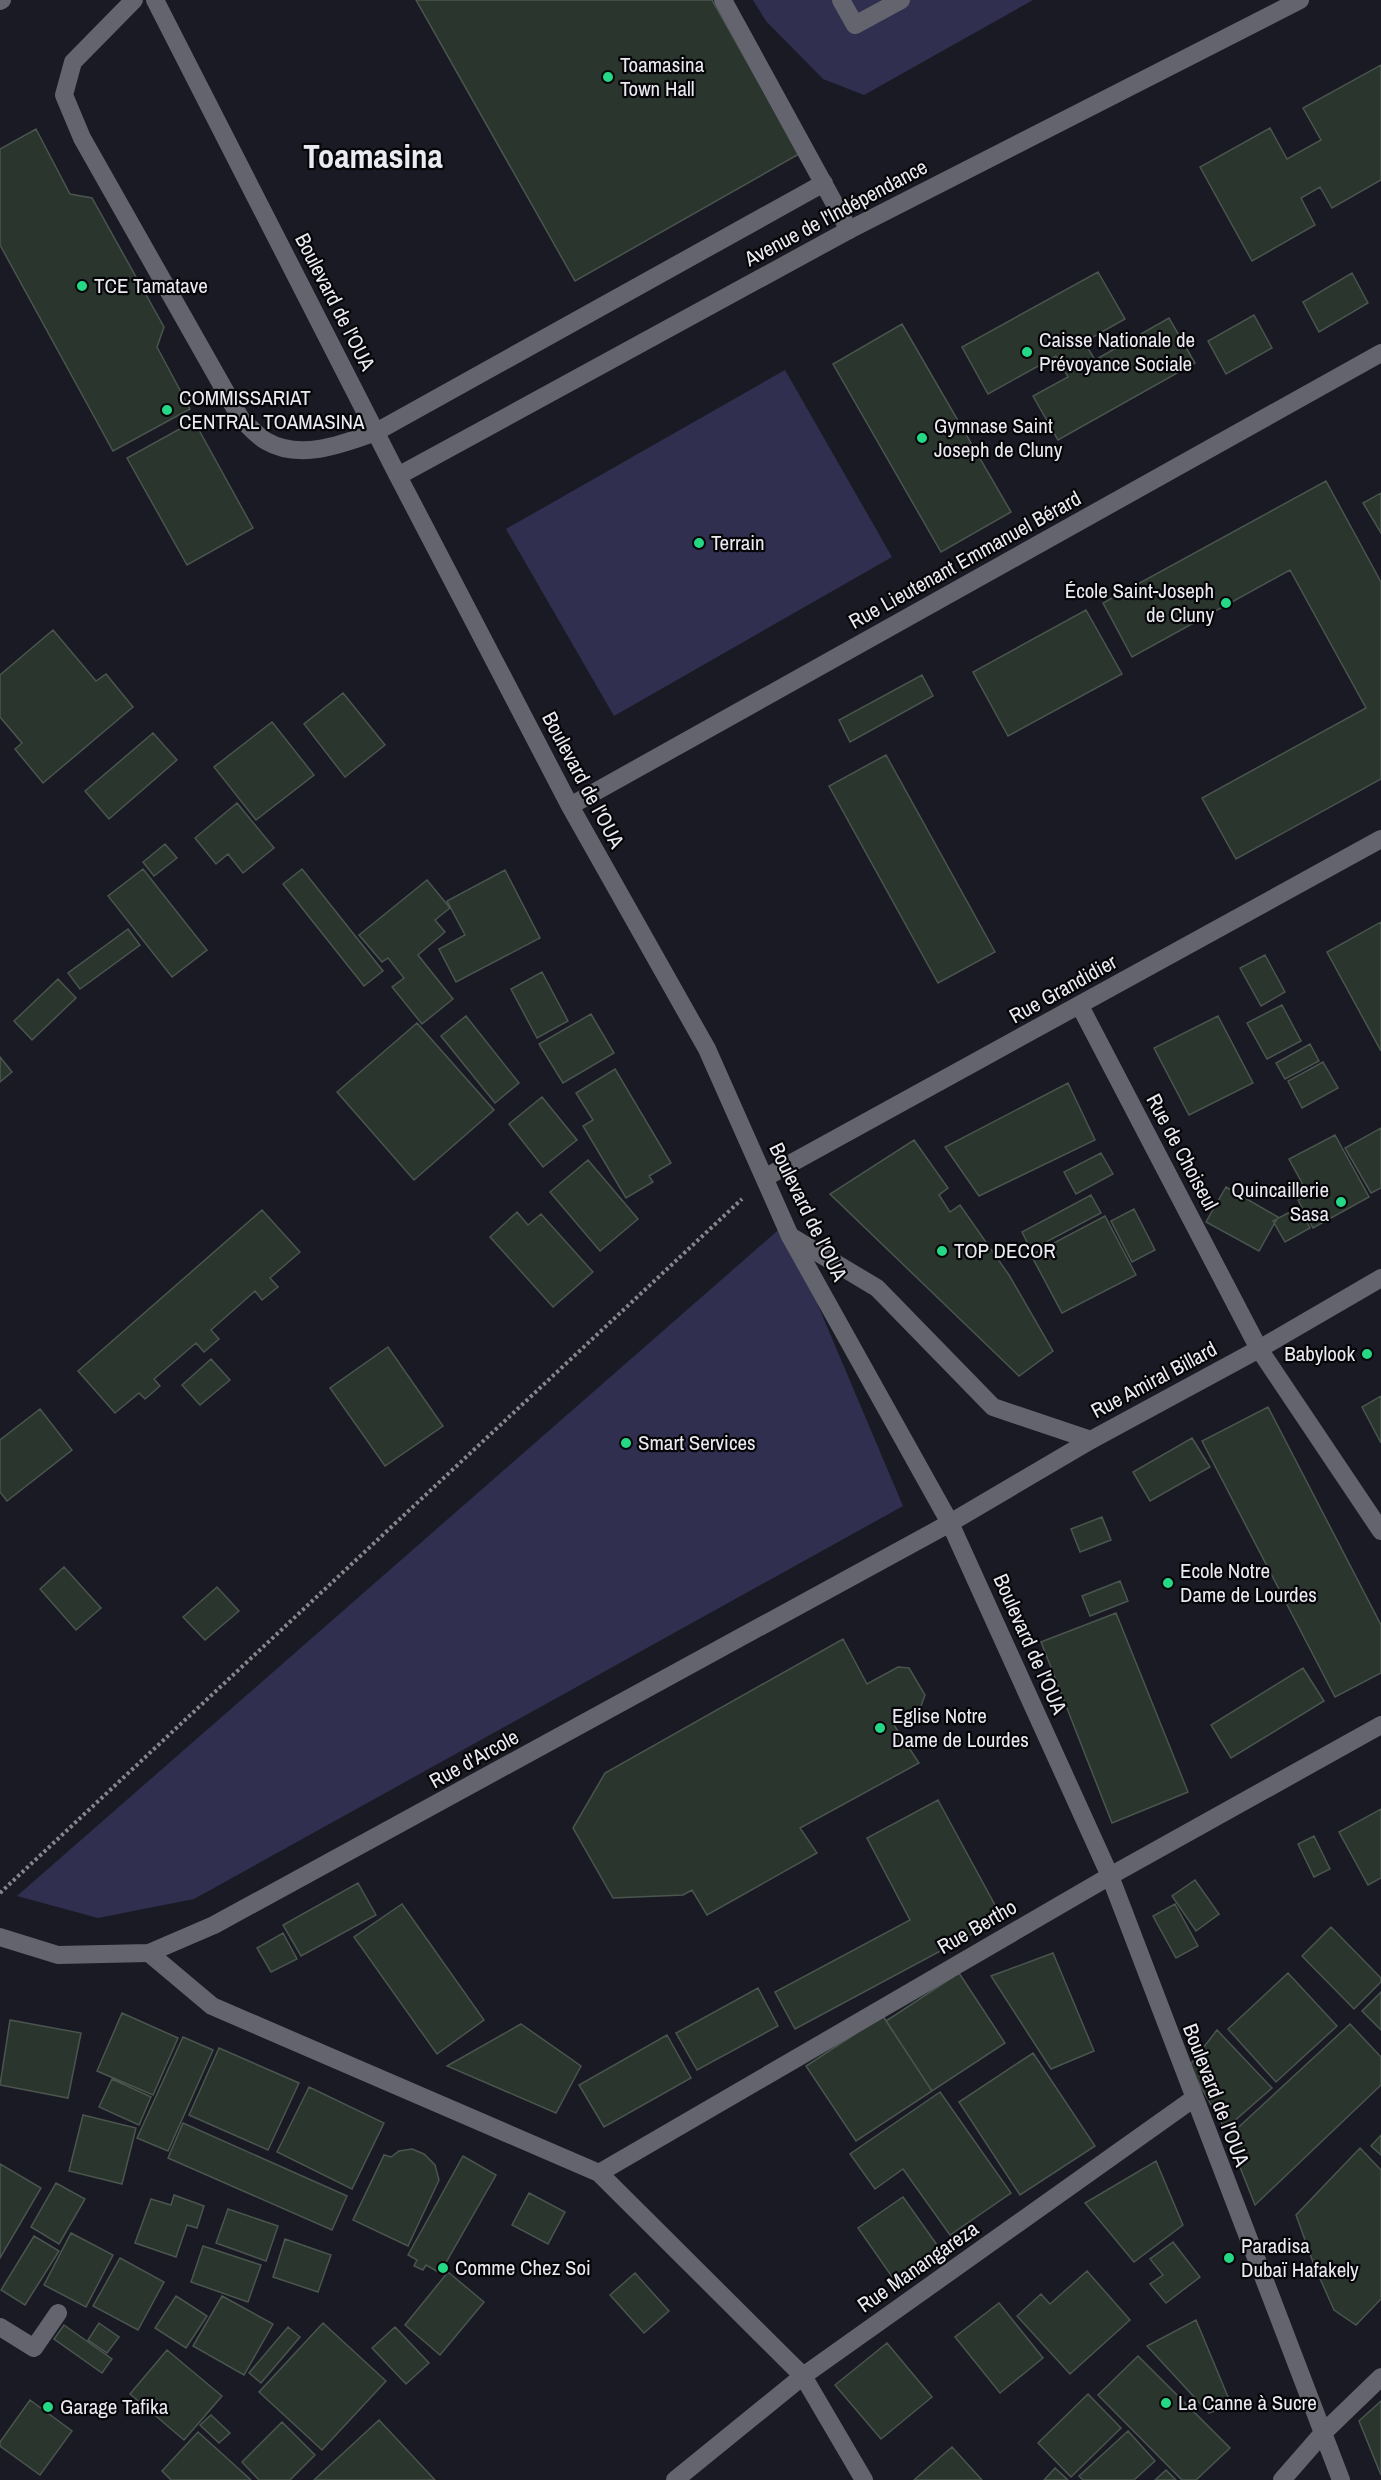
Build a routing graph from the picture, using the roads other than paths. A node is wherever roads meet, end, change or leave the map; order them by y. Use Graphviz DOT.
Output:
graph roads {
  1 [pos="134,0"];
  2 [pos="155,0"];
  3 [pos="723,0"];
  4 [pos="841,0"];
  5 [pos="901,0"];
  6 [pos="1300,0"];
  7 [pos="824,183"];
  8 [pos="849,230"];
  9 [pos="1381,353"];
  10 [pos="376,432"];
  11 [pos="398,476"];
  12 [pos="570,806"];
  13 [pos="1381,839"];
  14 [pos="1080,1006"];
  15 [pos="766,1177"];
  16 [pos="790,1236"];
  17 [pos="1381,1278"];
  18 [pos="1259,1349"];
  19 [pos="1091,1440"];
  20 [pos="950,1523"];
  21 [pos="1381,1531"];
  22 [pos="1381,1725"];
  23 [pos="1110,1876"];
  24 [pos="0,1937"];
  25 [pos="149,1953"];
  26 [pos="1193,2099"];
  27 [pos="599,2173"];
  28 [pos="58,2313"];
  29 [pos="0,2327"];
  30 [pos="803,2376"];
  31 [pos="1381,2377"];
  32 [pos="1323,2433"];
  33 [pos="675,2480"];
  34 [pos="864,2480"];
  35 [pos="1282,2480"];
  36 [pos="1341,2480"];
  1 -- 10 [label="street"];
  2 -- 10 [label="street, Boulevard de l'OUA"];
  3 -- 7 [label="street"];
  4 -- 5 [label="street"];
  6 -- 8 [label="street, Avenue de l'Indépendance"];
  7 -- 8 [label="street"];
  7 -- 10 [label="street"];
  8 -- 11 [label="street, Avenue de l'Indépendance"];
  9 -- 12 [label="street, Rue Lieutenant Emmanuel Bérard"];
  10 -- 11 [label="street, Boulevard de l'OUA"];
  11 -- 12 [label="street, Boulevard de l'OUA"];
  12 -- 15 [label="street, Boulevard de l'OUA"];
  13 -- 14 [label="street, Rue Grandidier"];
  14 -- 15 [label="street, Rue Grandidier"];
  14 -- 18 [label="street, Rue de Choiseul"];
  15 -- 16 [label="street, Boulevard de l'OUA"];
  16 -- 19 [label="street"];
  16 -- 20 [label="street, Boulevard de l'OUA"];
  17 -- 18 [label="street, Rue Amiral Billard"];
  18 -- 19 [label="street, Rue Amiral Billard"];
  18 -- 21 [label="street, Rue de Choiseul"];
  19 -- 20 [label="street, Rue Amiral Billard"];
  20 -- 23 [label="street, Boulevard de l'OUA"];
  20 -- 25 [label="street, Rue d'Arcole"];
  22 -- 23 [label="street, Rue Bertho"];
  23 -- 26 [label="street, Boulevard de l'OUA"];
  23 -- 27 [label="street, Rue Bertho"];
  24 -- 25 [label="street, Rue d'Arcole"];
  25 -- 27 [label="street"];
  26 -- 30 [label="street, Rue Manangareza"];
  26 -- 32 [label="street, Boulevard de l'OUA"];
  27 -- 30 [label="street"];
  28 -- 29 [label="street"];
  30 -- 33 [label="street, Rue Manangareza"];
  30 -- 34 [label="street"];
  31 -- 32 [label="street"];
  32 -- 35 [label="street"];
  32 -- 36 [label="street, Boulevard de l'OUA"];
}
